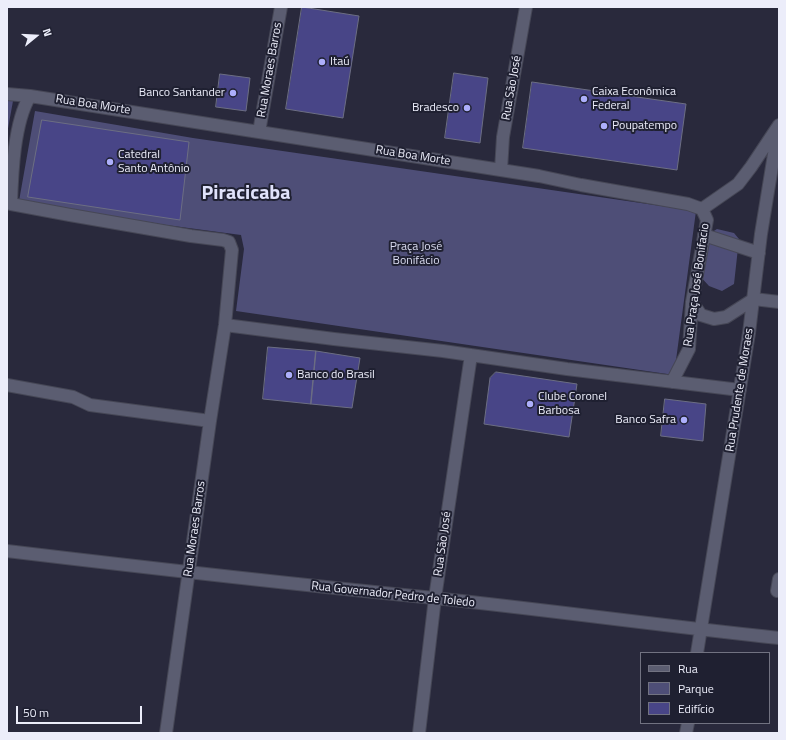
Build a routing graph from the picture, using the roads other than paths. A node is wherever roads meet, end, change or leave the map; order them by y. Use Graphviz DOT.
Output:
graph roads {
  1 [pos="281,7"];
  2 [pos="526,7"];
  3 [pos="7,94"];
  4 [pos="30,96"];
  5 [pos="779,126"];
  6 [pos="259,132"];
  7 [pos="501,170"];
  8 [pos="9,203"];
  9 [pos="702,209"];
  10 [pos="704,236"];
  11 [pos="759,253"];
  12 [pos="754,299"];
  13 [pos="692,302"];
  14 [pos="779,302"];
  15 [pos="225,324"];
  16 [pos="471,355"];
  17 [pos="672,382"];
  18 [pos="7,385"];
  19 [pos="740,390"];
  20 [pos="210,421"];
  21 [pos="7,551"];
  22 [pos="188,573"];
  23 [pos="435,598"];
  24 [pos="701,630"];
  25 [pos="779,638"];
  26 [pos="698,652"];
  27 [pos="166,733"];
  28 [pos="419,733"];
  1 -- 6 [label="street, Rua Moraes Barros"];
  2 -- 7 [label="street, Rua São José"];
  3 -- 4 [label="street, Rua Boa Morte"];
  4 -- 6 [label="street, Rua Boa Morte"];
  4 -- 8 [label="street"];
  5 -- 9 [label="street"];
  5 -- 11 [label="street, Rua Prudente de Moraes"];
  6 -- 7 [label="street, Rua Boa Morte"];
  7 -- 9 [label="street, Rua Boa Morte"];
  8 -- 15 [label="street, Rua Moraes Barros"];
  9 -- 10 [label="street, Rua Praça José Bonifacio"];
  10 -- 11 [label="street"];
  10 -- 13 [label="street, Rua Praça José Bonifacio"];
  11 -- 12 [label="street, Rua Prudente de Moraes"];
  12 -- 13 [label="street"];
  12 -- 14 [label="street"];
  12 -- 19 [label="street, Rua Prudente de Moraes"];
  13 -- 17 [label="street, Rua Praça José Bonifacio"];
  15 -- 16 [label="street"];
  15 -- 20 [label="street, Rua Moraes Barros"];
  16 -- 17 [label="street"];
  16 -- 23 [label="street, Rua São José"];
  17 -- 19 [label="street"];
  18 -- 20 [label="street"];
  19 -- 24 [label="street, Rua Prudente de Moraes"];
  20 -- 22 [label="street, Rua Moraes Barros"];
  21 -- 22 [label="street, Rua Governador Pedro de Toledo"];
  22 -- 23 [label="street, Rua Governador Pedro de Toledo"];
  22 -- 27 [label="street, Rua Moraes Barros"];
  23 -- 24 [label="street, Rua Governador Pedro de Toledo"];
  23 -- 28 [label="street, Rua São José"];
  24 -- 25 [label="street, Rua Governador Pedro de Toledo"];
  24 -- 26 [label="street, Rua Prudente de Moraes"];
}
